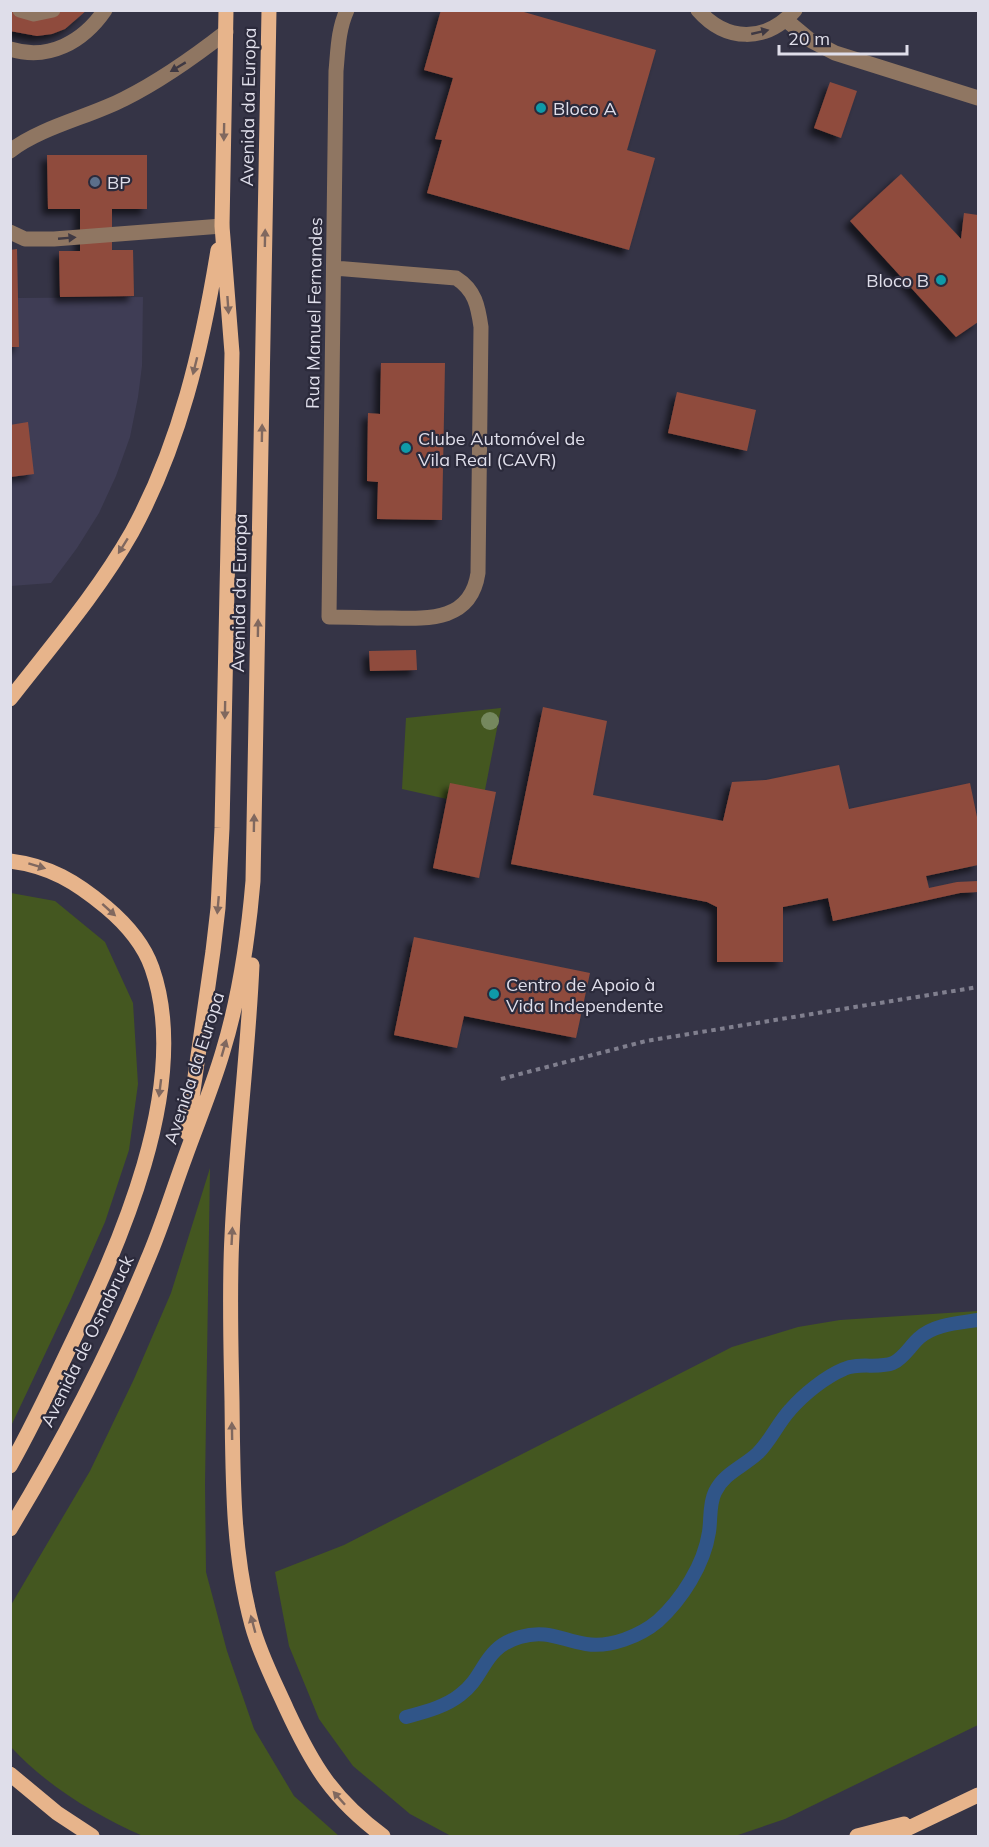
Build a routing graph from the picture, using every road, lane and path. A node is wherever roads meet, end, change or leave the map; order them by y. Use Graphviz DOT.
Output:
graph roads {
  1 [pos="20,10"];
  2 [pos="53,10"];
  3 [pos="105,10"];
  4 [pos="226,10"];
  5 [pos="269,10"];
  6 [pos="347,10"];
  7 [pos="698,10"];
  8 [pos="790,15"];
  9 [pos="226,32"];
  10 [pos="10,49"];
  11 [pos="978,98"];
  12 [pos="10,151"];
  13 [pos="222,226"];
  14 [pos="10,232"];
  15 [pos="334,268"];
  16 [pos="10,699"];
  17 [pos="10,861"];
  18 [pos="253,881"];
  19 [pos="978,987"];
  20 [pos="501,1079"];
  21 [pos="183,1162"];
  22 [pos="10,1466"];
  23 [pos="10,1528"];
  24 [pos="10,1774"];
  25 [pos="978,1795"];
  26 [pos="942,1813"];
  27 [pos="92,1836"];
  28 [pos="383,1836"];
  29 [pos="857,1836"];
  30 [pos="891,1836"];
  31 [pos="904,1836"];
  1 -- 2 [label="street"];
  3 -- 10 [label="street"];
  4 -- 9 [label="main road, Avenida da Europa"];
  18 -- 5 [label="main road, Avenida da Europa, one-way"];
  6 -- 15 [label="street, Rua Manuel Fernandes"];
  7 -- 8 [label="street, one-way"];
  8 -- 11 [label="street"];
  9 -- 12 [label="street, one-way"];
  9 -- 13 [label="main road, Avenida da Europa, one-way"];
  14 -- 13 [label="street, one-way"];
  13 -- 16 [label="main road, one-way"];
  13 -- 21 [label="main road, Avenida da Europa, one-way"];
  15 -- 15 [label="street, Rua Manuel Fernandes"];
  17 -- 22 [label="main road, one-way"];
  21 -- 18 [label="main road, Avenida da Europa, one-way"];
  28 -- 18 [label="main road, one-way"];
  19 -- 20 [label="path"];
  21 -- 23 [label="main road, Avenida de Osnabruck"];
  24 -- 27 [label="main road"];
  25 -- 26 [label="main road"];
  26 -- 29 [label="main road"];
  26 -- 30 [label="main road"];
  26 -- 31 [label="main road"];
}
